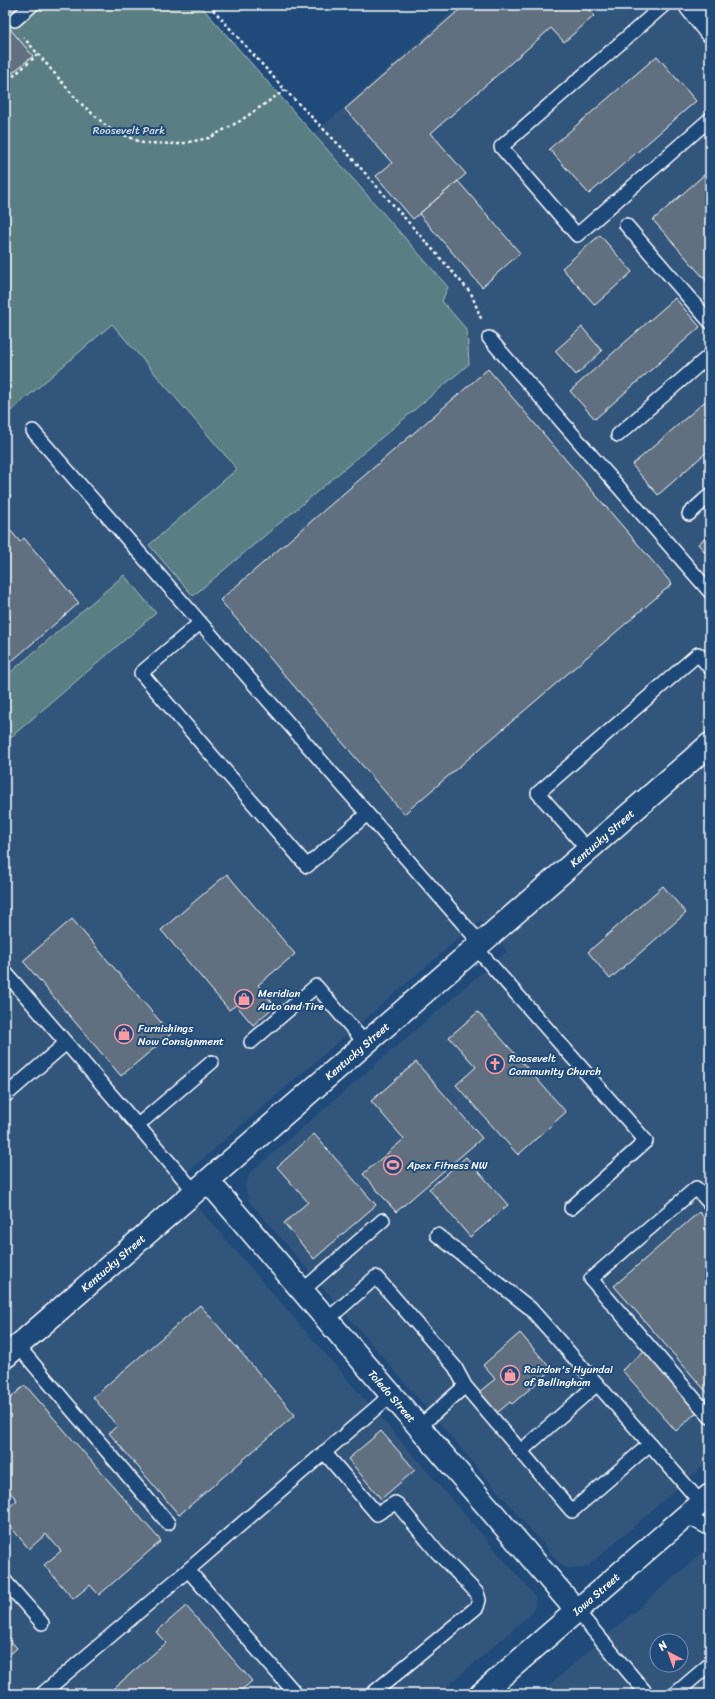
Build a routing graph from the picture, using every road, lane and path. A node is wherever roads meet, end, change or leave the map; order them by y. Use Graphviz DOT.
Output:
graph roads {
  1 [pos="32,5"];
  2 [pos="209,5"];
  3 [pos="664,5"];
  4 [pos="690,5"];
  5 [pos="15,20"];
  6 [pos="710,31"];
  7 [pos="20,34"];
  8 [pos="38,54"];
  9 [pos="5,73"];
  10 [pos="285,90"];
  11 [pos="710,119"];
  12 [pos="626,225"];
  13 [pos="710,322"];
  14 [pos="489,338"];
  15 [pos="710,355"];
  16 [pos="33,431"];
  17 [pos="618,435"];
  18 [pos="710,495"];
  19 [pos="688,514"];
  20 [pos="710,592"];
  21 [pos="200,623"];
  22 [pos="710,668"];
  23 [pos="710,744"];
  24 [pos="367,814"];
  25 [pos="588,850"];
  26 [pos="478,946"];
  27 [pos="5,972"];
  28 [pos="251,1042"];
  29 [pos="66,1043"];
  30 [pos="366,1044"];
  31 [pos="212,1062"];
  32 [pos="5,1096"];
  33 [pos="138,1126"];
  34 [pos="202,1186"];
  35 [pos="710,1204"];
  36 [pos="571,1208"];
  37 [pos="383,1220"];
  38 [pos="437,1235"];
  39 [pos="302,1291"];
  40 [pos="327,1320"];
  41 [pos="11,1352"];
  42 [pos="597,1384"];
  43 [pos="465,1386"];
  44 [pos="391,1394"];
  45 [pos="710,1417"];
  46 [pos="419,1427"];
  47 [pos="650,1444"];
  48 [pos="520,1451"];
  49 [pos="324,1452"];
  50 [pos="699,1504"];
  51 [pos="168,1523"];
  52 [pos="710,1529"];
  53 [pos="188,1570"];
  54 [pos="5,1581"];
  55 [pos="577,1611"];
  56 [pos="42,1623"];
  57 [pos="710,1664"];
  58 [pos="487,1692"];
  59 [pos="42,1694"];
  60 [pos="296,1694"];
  61 [pos="372,1694"];
  62 [pos="647,1694"];
  63 [pos="675,1694"];
  1 -- 5 [label="lane"];
  2 -- 10 [label="path"];
  3 -- 11 [label="lane"];
  4 -- 6 [label="street"];
  7 -- 8 [label="path"];
  8 -- 9 [label="path"];
  8 -- 10 [label="path"];
  10 -- 14 [label="path"];
  12 -- 13 [label="lane"];
  14 -- 20 [label="lane"];
  15 -- 17 [label="lane"];
  16 -- 21 [label="lane"];
  18 -- 19 [label="lane"];
  21 -- 24 [label="lane"];
  21 -- 24 [label="lane"];
  22 -- 25 [label="lane"];
  23 -- 25 [label="street, Kentucky Street"];
  24 -- 26 [label="lane"];
  25 -- 26 [label="street, Kentucky Street"];
  26 -- 30 [label="street, Kentucky Street"];
  26 -- 36 [label="lane"];
  27 -- 29 [label="lane"];
  28 -- 30 [label="lane"];
  29 -- 32 [label="lane"];
  29 -- 33 [label="lane"];
  30 -- 34 [label="street, Kentucky Street"];
  31 -- 33 [label="lane"];
  33 -- 34 [label="lane"];
  34 -- 39 [label="street, Toledo Street"];
  34 -- 41 [label="street, Kentucky Street"];
  35 -- 45 [label="lane"];
  37 -- 39 [label="lane"];
  38 -- 42 [label="lane"];
  39 -- 40 [label="street, Toledo Street"];
  40 -- 43 [label="lane"];
  40 -- 44 [label="street, Toledo Street"];
  41 -- 51 [label="lane"];
  42 -- 47 [label="lane"];
  42 -- 48 [label="lane"];
  43 -- 46 [label="lane"];
  43 -- 48 [label="lane"];
  44 -- 46 [label="street, Toledo Street"];
  44 -- 49 [label="lane"];
  46 -- 55 [label="street, Toledo Street"];
  47 -- 48 [label="lane"];
  47 -- 50 [label="lane"];
  49 -- 53 [label="lane"];
  49 -- 61 [label="lane"];
  50 -- 52 [label="lane"];
  50 -- 55 [label="street, Iowa Street"];
  53 -- 59 [label="lane"];
  53 -- 60 [label="lane"];
  54 -- 56 [label="lane"];
  55 -- 58 [label="street, Iowa Street"];
  55 -- 62 [label="lane"];
  57 -- 63 [label="lane"];
}
